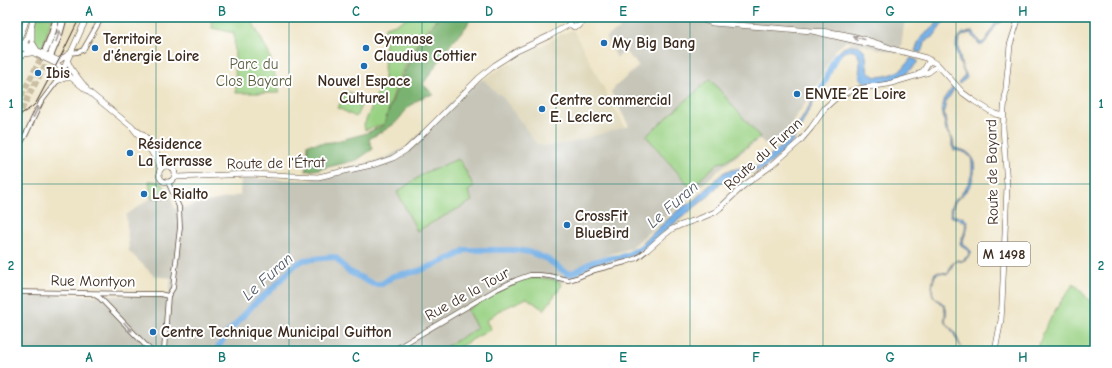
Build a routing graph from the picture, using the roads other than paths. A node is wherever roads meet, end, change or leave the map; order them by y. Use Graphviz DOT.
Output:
graph roads {
  1 [pos="27,17"];
  2 [pos="57,17"];
  3 [pos="64,17"];
  4 [pos="87,17"];
  5 [pos="102,17"];
  6 [pos="570,17"];
  7 [pos="581,17"];
  8 [pos="694,17"];
  9 [pos="1019,17"];
  10 [pos="33,20"];
  11 [pos="570,24"];
  12 [pos="20,44"];
  13 [pos="46,49"];
  14 [pos="37,50"];
  15 [pos="17,53"];
  16 [pos="32,53"];
  17 [pos="70,53"];
  18 [pos="51,54"];
  19 [pos="17,58"];
  20 [pos="67,60"];
  21 [pos="930,60"];
  22 [pos="58,61"];
  23 [pos="938,65"];
  24 [pos="64,68"];
  25 [pos="917,75"];
  26 [pos="71,78"];
  27 [pos="57,81"];
  28 [pos="92,95"];
  29 [pos="1003,116"];
  30 [pos="17,149"];
  31 [pos="163,168"];
  32 [pos="174,176"];
  33 [pos="168,182"];
  34 [pos="647,250"];
  35 [pos="17,292"];
  36 [pos="89,292"];
  37 [pos="109,294"];
  38 [pos="168,296"];
  39 [pos="104,302"];
  40 [pos="151,351"];
  41 [pos="164,351"];
  42 [pos="392,351"];
  43 [pos="995,351"];
  1 -- 12 [label="main road"];
  2 -- 13 [label="highway"];
  18 -- 3 [label="highway, one-way"];
  4 -- 17 [label="main road"];
  5 -- 17 [label="street"];
  6 -- 11 [label="main road"];
  7 -- 11 [label="main road, Route de l'Étrat"];
  8 -- 21 [label="main road"];
  9 -- 29 [label="main road, Route de Bayard / M 1498"];
  10 -- 12 [label="main road"];
  10 -- 14 [label="main road"];
  11 -- 32 [label="main road, Route de l'Étrat"];
  12 -- 14 [label="main road"];
  12 -- 15 [label="main road"];
  12 -- 16 [label="main road"];
  14 -- 22 [label="main road"];
  16 -- 19 [label="main road"];
  16 -- 24 [label="main road"];
  17 -- 20 [label="main road"];
  17 -- 22 [label="main road"];
  20 -- 24 [label="main road"];
  20 -- 28 [label="main road"];
  21 -- 23 [label="main road"];
  21 -- 25 [label="main road"];
  22 -- 24 [label="main road"];
  23 -- 25 [label="main road, Route du Furan"];
  23 -- 29 [label="main road"];
  24 -- 26 [label="main road"];
  24 -- 27 [label="street"];
  24 -- 28 [label="main road"];
  25 -- 34 [label="main road, Route du Furan"];
  26 -- 27 [label="main road"];
  26 -- 28 [label="main road"];
  30 -- 27 [label="street, one-way"];
  28 -- 31 [label="main road"];
  29 -- 43 [label="main road, Route de Bayard / M 1498"];
  31 -- 32 [label="main road"];
  31 -- 33 [label="main road"];
  32 -- 33 [label="main road"];
  33 -- 38 [label="street"];
  34 -- 42 [label="street, Rue de la Tour"];
  35 -- 36 [label="street, Rue Montyon"];
  36 -- 37 [label="street, Rue Montyon"];
  36 -- 39 [label="street"];
  37 -- 38 [label="street, Rue Montyon"];
  37 -- 39 [label="street"];
  38 -- 41 [label="street"];
  39 -- 40 [label="street, one-way"];
}
